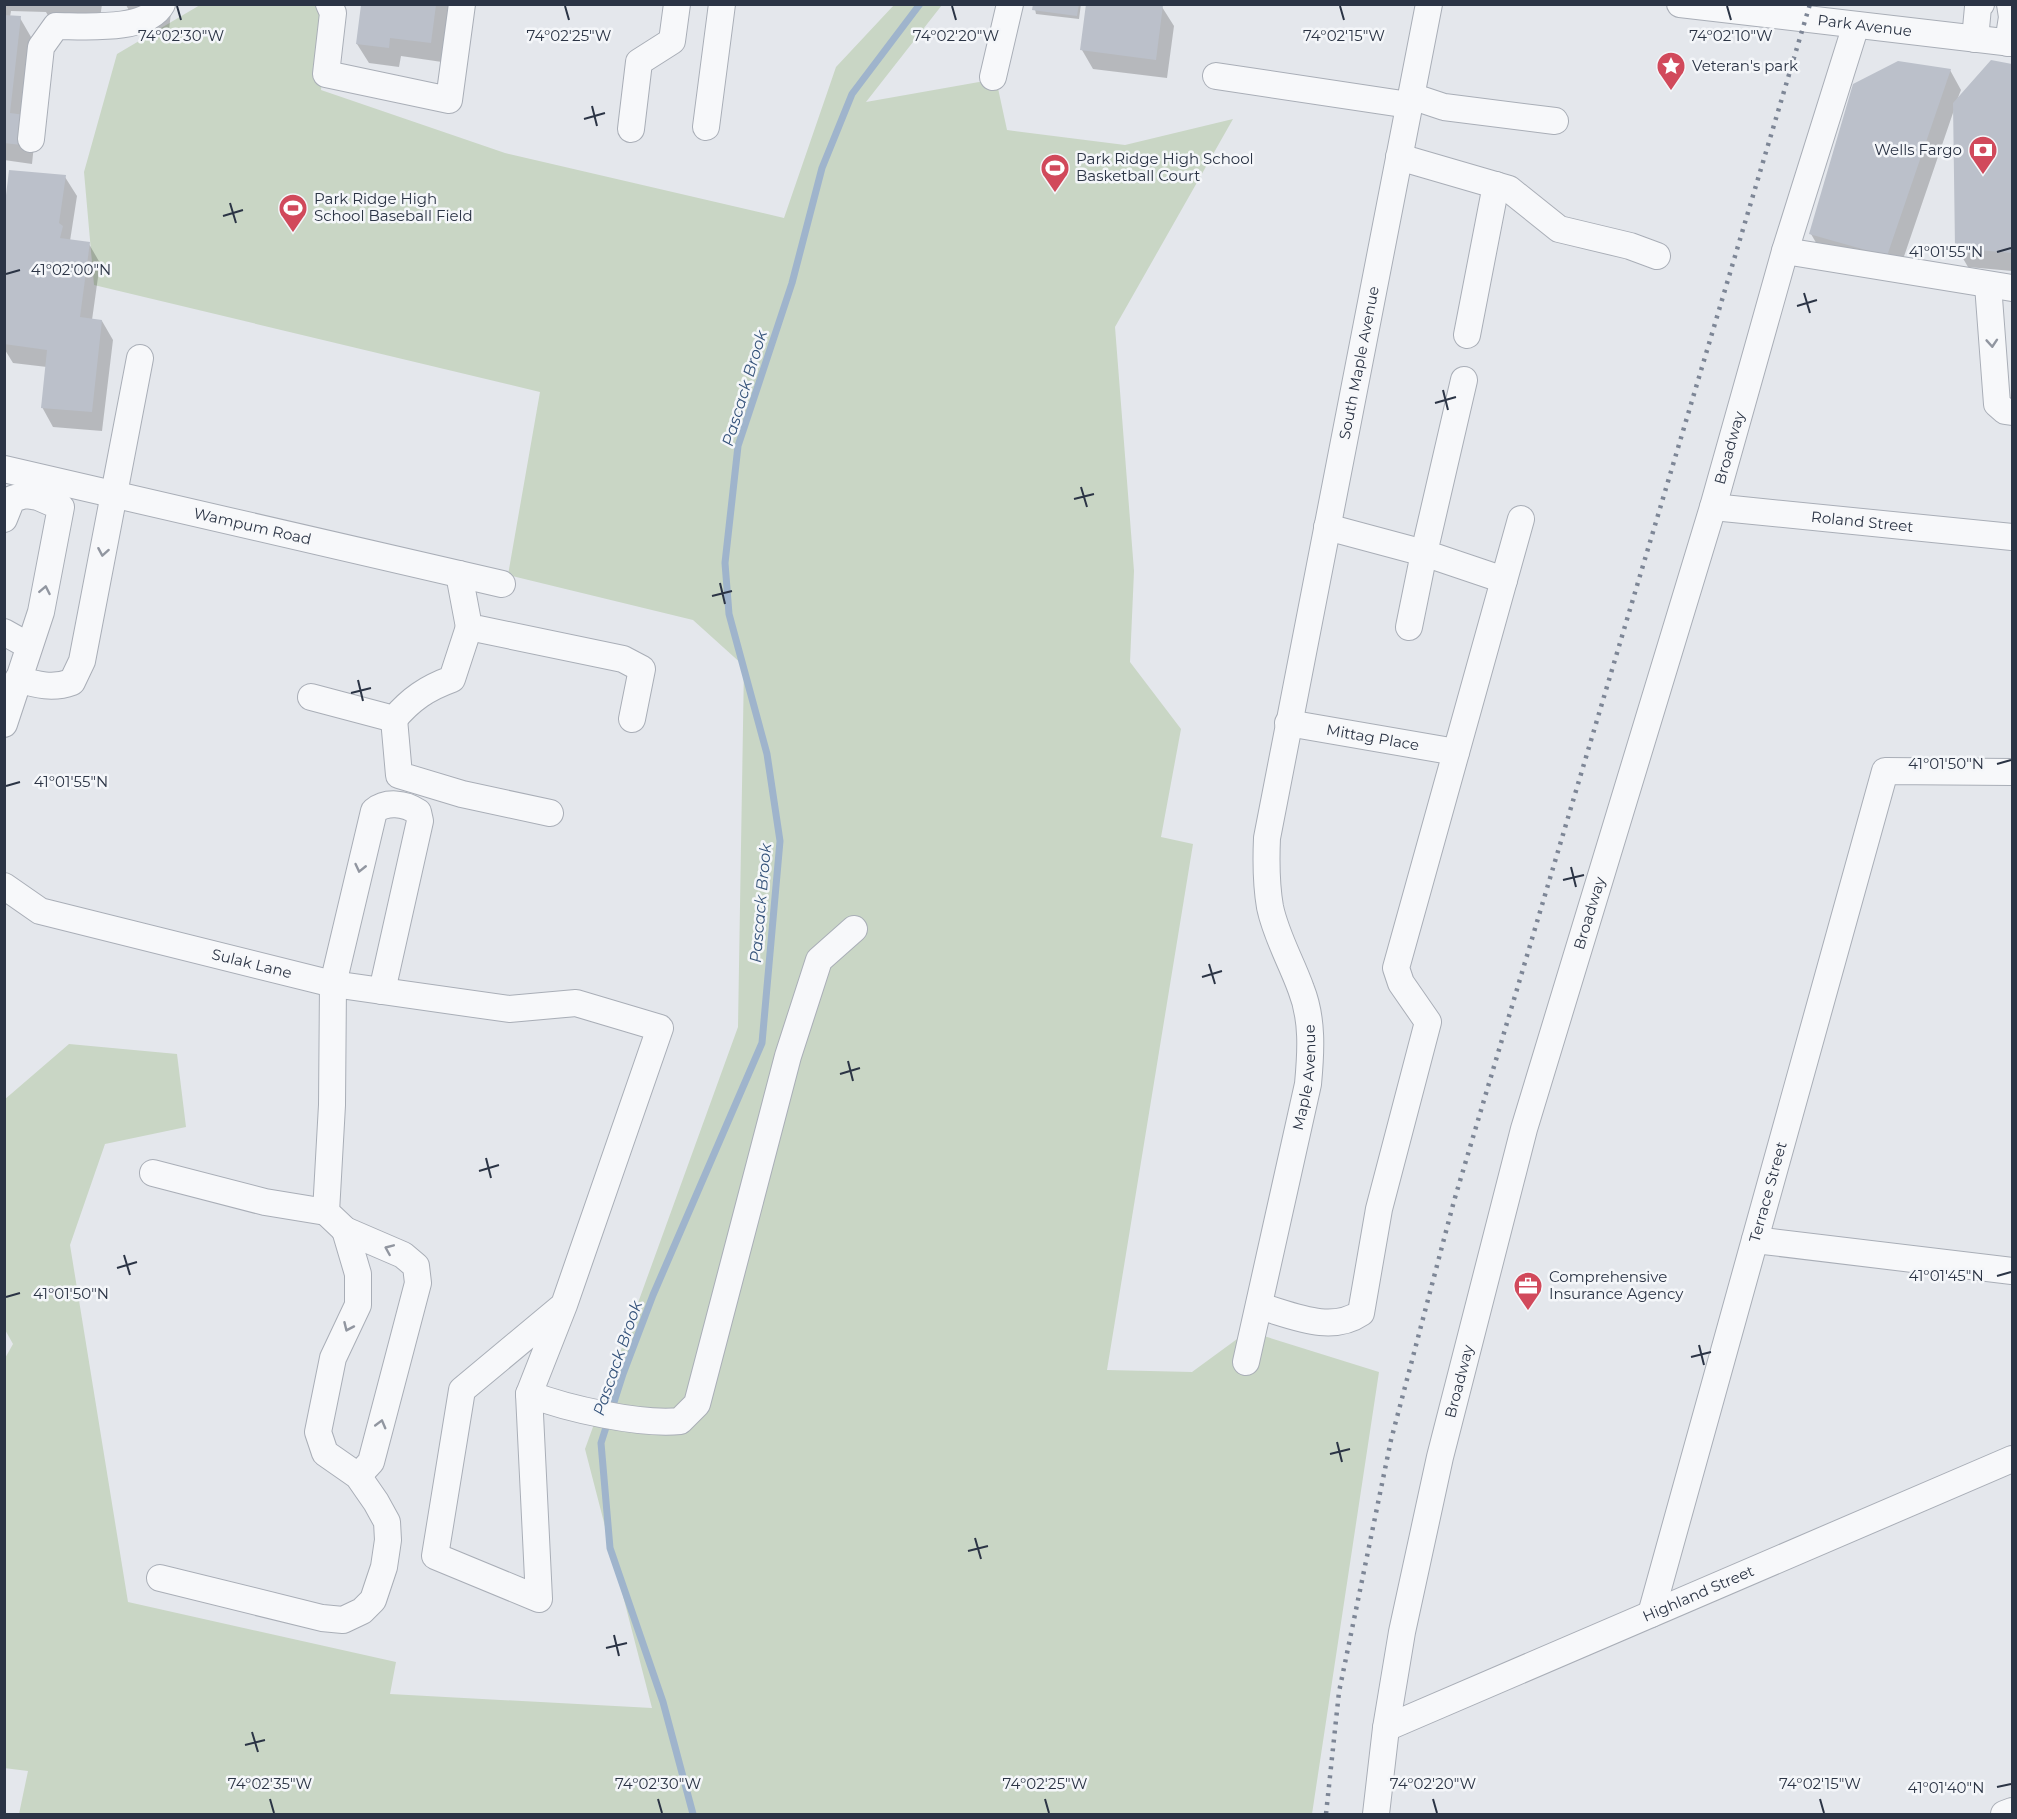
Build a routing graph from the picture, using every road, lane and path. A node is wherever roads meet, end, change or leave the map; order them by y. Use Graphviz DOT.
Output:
graph roads {
  1 [pos="162,4"];
  2 [pos="329,4"];
  3 [pos="462,4"];
  4 [pos="677,4"];
  5 [pos="722,4"];
  6 [pos="1010,4"];
  7 [pos="1429,4"];
  8 [pos="1981,4"];
  9 [pos="2010,4"];
  10 [pos="1695,5"];
  11 [pos="1848,17"];
  12 [pos="1975,39"];
  13 [pos="2010,43"];
  14 [pos="1216,76"];
  15 [pos="993,77"];
  16 [pos="1410,100"];
  17 [pos="1555,121"];
  18 [pos="706,127"];
  19 [pos="631,129"];
  20 [pos="31,139"];
  21 [pos="1399,158"];
  22 [pos="1496,185"];
  23 [pos="1785,250"];
  24 [pos="1657,256"];
  25 [pos="2000,286"];
  26 [pos="1467,335"];
  27 [pos="140,358"];
  28 [pos="1464,380"];
  29 [pos="2013,412"];
  30 [pos="4,469"];
  31 [pos="113,494"];
  32 [pos="63,495"];
  33 [pos="1713,507"];
  34 [pos="4,519"];
  35 [pos="1521,519"];
  36 [pos="1327,527"];
  37 [pos="2013,537"];
  38 [pos="1424,553"];
  39 [pos="459,574"];
  40 [pos="1504,580"];
  41 [pos="502,584"];
  42 [pos="469,627"];
  43 [pos="1409,627"];
  44 [pos="4,632"];
  45 [pos="29,646"];
  46 [pos="18,679"];
  47 [pos="310,697"];
  48 [pos="394,719"];
  49 [pos="632,719"];
  50 [pos="1288,723"];
  51 [pos="4,724"];
  52 [pos="1456,752"];
  53 [pos="2013,772"];
  54 [pos="550,813"];
  55 [pos="4,886"];
  56 [pos="854,929"];
  57 [pos="333,984"];
  58 [pos="382,992"];
  59 [pos="153,1173"];
  60 [pos="326,1212"];
  61 [pos="345,1230"];
  62 [pos="1755,1240"];
  63 [pos="2013,1271"];
  64 [pos="564,1305"];
  65 [pos="1258,1306"];
  66 [pos="1246,1362"];
  67 [pos="529,1394"];
  68 [pos="2013,1459"];
  69 [pos="358,1476"];
  70 [pos="160,1578"];
  71 [pos="1651,1614"];
  72 [pos="1386,1728"];
  73 [pos="2013,1811"];
  74 [pos="1376,1815"];
  75 [pos="2004,1815"];
  1 -- 20 [label="street"];
  2 -- 3 [label="street"];
  4 -- 19 [label="street"];
  5 -- 18 [label="street"];
  6 -- 15 [label="street"];
  7 -- 16 [label="street, South Maple Avenue"];
  8 -- 12 [label="street"];
  9 -- 13 [label="street"];
  10 -- 11 [label="street, Park Avenue"];
  11 -- 12 [label="street, Park Avenue"];
  11 -- 23 [label="street, Broadway"];
  12 -- 13 [label="street, Park Avenue"];
  14 -- 16 [label="street"];
  16 -- 17 [label="street"];
  16 -- 21 [label="street, South Maple Avenue"];
  21 -- 22 [label="street"];
  21 -- 36 [label="street, South Maple Avenue"];
  22 -- 24 [label="street"];
  22 -- 26 [label="street"];
  23 -- 25 [label="street"];
  23 -- 33 [label="street, Broadway"];
  25 -- 29 [label="street, one-way"];
  27 -- 31 [label="street"];
  28 -- 38 [label="street"];
  30 -- 32 [label="street, Wampum Road"];
  31 -- 32 [label="street, Wampum Road"];
  31 -- 39 [label="street, Wampum Road"];
  31 -- 46 [label="street, one-way"];
  32 -- 34 [label="street"];
  45 -- 32 [label="street, one-way"];
  33 -- 37 [label="street, Roland Street"];
  33 -- 72 [label="street, Broadway"];
  35 -- 40 [label="street"];
  36 -- 38 [label="street"];
  36 -- 50 [label="street, South Maple Avenue"];
  38 -- 40 [label="street"];
  38 -- 43 [label="street"];
  39 -- 41 [label="street, Wampum Road"];
  39 -- 42 [label="street"];
  40 -- 52 [label="street"];
  42 -- 48 [label="street"];
  42 -- 49 [label="street"];
  44 -- 45 [label="street"];
  45 -- 46 [label="street"];
  46 -- 51 [label="street"];
  47 -- 48 [label="street"];
  48 -- 54 [label="street"];
  50 -- 52 [label="street, Mittag Place"];
  50 -- 65 [label="street, Maple Avenue"];
  52 -- 65 [label="street"];
  53 -- 62 [label="street, Terrace Street"];
  55 -- 57 [label="street, Sulak Lane"];
  56 -- 67 [label="street"];
  57 -- 58 [label="street, Sulak Lane"];
  58 -- 57 [label="street, one-way"];
  57 -- 60 [label="street"];
  58 -- 64 [label="street, Sulak Lane"];
  59 -- 60 [label="street"];
  60 -- 61 [label="street"];
  61 -- 69 [label="street, one-way"];
  69 -- 61 [label="street, one-way"];
  62 -- 63 [label="street"];
  62 -- 71 [label="street, Terrace Street"];
  64 -- 67 [label="street"];
  64 -- 67 [label="street"];
  65 -- 66 [label="street, Maple Avenue"];
  68 -- 71 [label="street, Highland Street"];
  69 -- 70 [label="street"];
  71 -- 72 [label="street, Highland Street"];
  72 -- 74 [label="street, Broadway"];
  73 -- 75 [label="street"];
}
